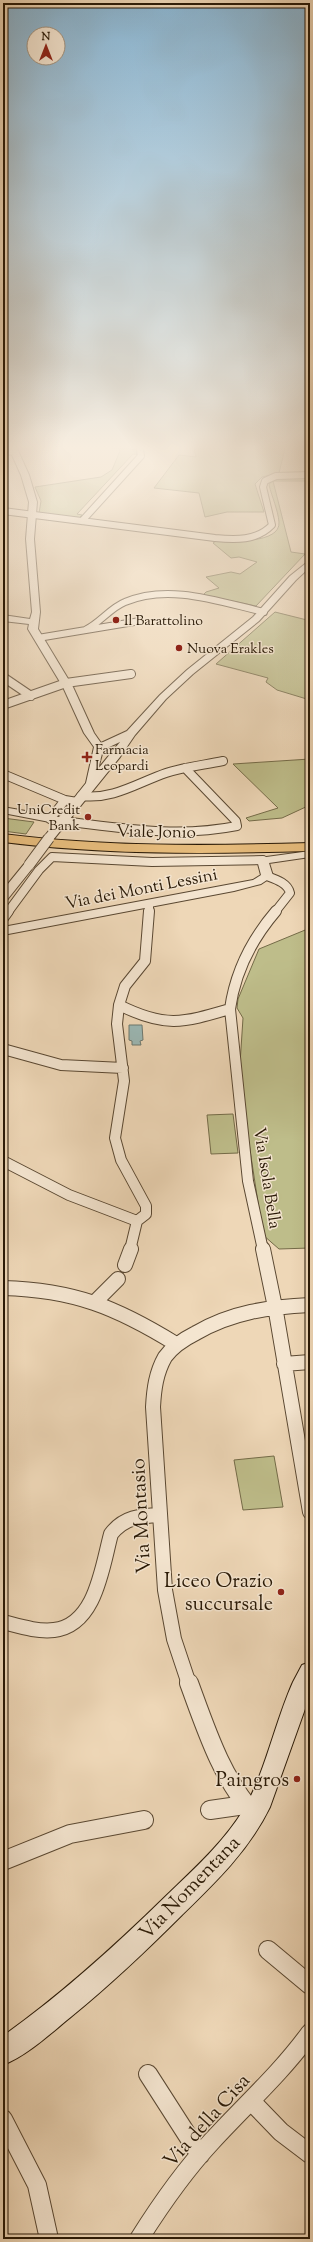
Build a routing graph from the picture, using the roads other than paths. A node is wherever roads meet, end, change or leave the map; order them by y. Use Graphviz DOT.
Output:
graph roads {
  1 [pos="31,549"];
  2 [pos="310,559"];
  3 [pos="264,612"];
  4 [pos="3,618"];
  5 [pos="140,621"];
  6 [pos="3,624"];
  7 [pos="35,630"];
  8 [pos="85,630"];
  9 [pos="131,674"];
  10 [pos="3,677"];
  11 [pos="66,683"];
  12 [pos="31,696"];
  13 [pos="3,705"];
  14 [pos="132,733"];
  15 [pos="100,749"];
  16 [pos="116,754"];
  17 [pos="223,761"];
  18 [pos="185,768"];
  19 [pos="3,774"];
  20 [pos="89,786"];
  21 [pos="79,799"];
  22 [pos="65,800"];
  23 [pos="3,810"];
  24 [pos="50,820"];
  25 [pos="62,821"];
  26 [pos="50,837"];
  27 [pos="3,838"];
  28 [pos="3,844"];
  29 [pos="310,844"];
  30 [pos="310,847"];
  31 [pos="310,853"];
  32 [pos="263,860"];
  33 [pos="266,876"];
  34 [pos="3,898"];
  35 [pos="148,905"];
  36 [pos="3,918"];
  37 [pos="3,931"];
  38 [pos="119,1005"];
  39 [pos="230,1009"];
  40 [pos="3,1049"];
  41 [pos="123,1068"];
  42 [pos="3,1161"];
  43 [pos="137,1221"];
  44 [pos="125,1265"];
  45 [pos="118,1279"];
  46 [pos="3,1288"];
  47 [pos="96,1301"];
  48 [pos="310,1305"];
  49 [pos="275,1306"];
  50 [pos="176,1344"];
  51 [pos="310,1362"];
  52 [pos="284,1364"];
  53 [pos="307,1482"];
  54 [pos="310,1512"];
  55 [pos="160,1515"];
  56 [pos="3,1622"];
  57 [pos="310,1673"];
  58 [pos="210,1810"];
  59 [pos="249,1810"];
  60 [pos="144,1820"];
  61 [pos="3,1862"];
  62 [pos="268,1950"];
  63 [pos="310,1985"];
  64 [pos="310,2033"];
  65 [pos="3,2052"];
  66 [pos="148,2074"];
  67 [pos="252,2102"];
  68 [pos="3,2119"];
  69 [pos="200,2154"];
  70 [pos="310,2154"];
  71 [pos="50,2239"];
  72 [pos="139,2239"];
  1 -- 7 [label="street"];
  2 -- 3 [label="street"];
  3 -- 8 [label="street"];
  3 -- 14 [label="street"];
  4 -- 7 [label="street"];
  5 -- 8 [label="street"];
  6 -- 7 [label="street"];
  7 -- 8 [label="street"];
  7 -- 11 [label="street"];
  9 -- 11 [label="street"];
  10 -- 12 [label="street"];
  11 -- 12 [label="street"];
  11 -- 15 [label="street"];
  12 -- 13 [label="street"];
  14 -- 15 [label="street"];
  14 -- 16 [label="street"];
  15 -- 16 [label="street"];
  15 -- 20 [label="street"];
  16 -- 20 [label="street"];
  17 -- 18 [label="street"];
  18 -- 21 [label="street"];
  18 -- 25 [label="street"];
  19 -- 22 [label="street"];
  20 -- 21 [label="street"];
  21 -- 22 [label="street"];
  21 -- 25 [label="street"];
  22 -- 24 [label="street"];
  23 -- 24 [label="street"];
  24 -- 25 [label="street"];
  25 -- 26 [label="street"];
  26 -- 29 [label="main road"];
  26 -- 34 [label="street, bridge"];
  27 -- 30 [label="main road, Viale Jonio"];
  28 -- 31 [label="main road, Viale Jonio"];
  31 -- 32 [label="street"];
  32 -- 33 [label="street"];
  32 -- 36 [label="street"];
  33 -- 35 [label="street, Via dei Monti Lessini"];
  33 -- 39 [label="street, Via Isola Bella"];
  35 -- 37 [label="street, Via dei Monti Lessini"];
  35 -- 38 [label="street"];
  38 -- 39 [label="street"];
  38 -- 41 [label="street"];
  39 -- 49 [label="street, Via Isola Bella"];
  40 -- 41 [label="street"];
  41 -- 43 [label="street"];
  42 -- 43 [label="street"];
  43 -- 44 [label="street"];
  45 -- 47 [label="street"];
  46 -- 47 [label="street"];
  47 -- 50 [label="street"];
  48 -- 49 [label="street, Via Montasio"];
  49 -- 50 [label="street, Via Montasio"];
  49 -- 52 [label="street, Via Isola Bella"];
  50 -- 55 [label="street, Via Montasio"];
  51 -- 52 [label="street"];
  52 -- 53 [label="street, Via Isola Bella"];
  53 -- 54 [label="street, Via Isola Bella"];
  55 -- 56 [label="street"];
  55 -- 59 [label="street, Via Montasio"];
  57 -- 59 [label="main road, Via Nomentana"];
  58 -- 59 [label="street"];
  59 -- 65 [label="main road, Via Nomentana"];
  60 -- 61 [label="street"];
  62 -- 63 [label="street"];
  64 -- 67 [label="street, Via della Cisa"];
  66 -- 69 [label="street"];
  67 -- 69 [label="street, Via della Cisa"];
  67 -- 70 [label="street"];
  68 -- 71 [label="street"];
  69 -- 72 [label="street, Via della Cisa"];
}
